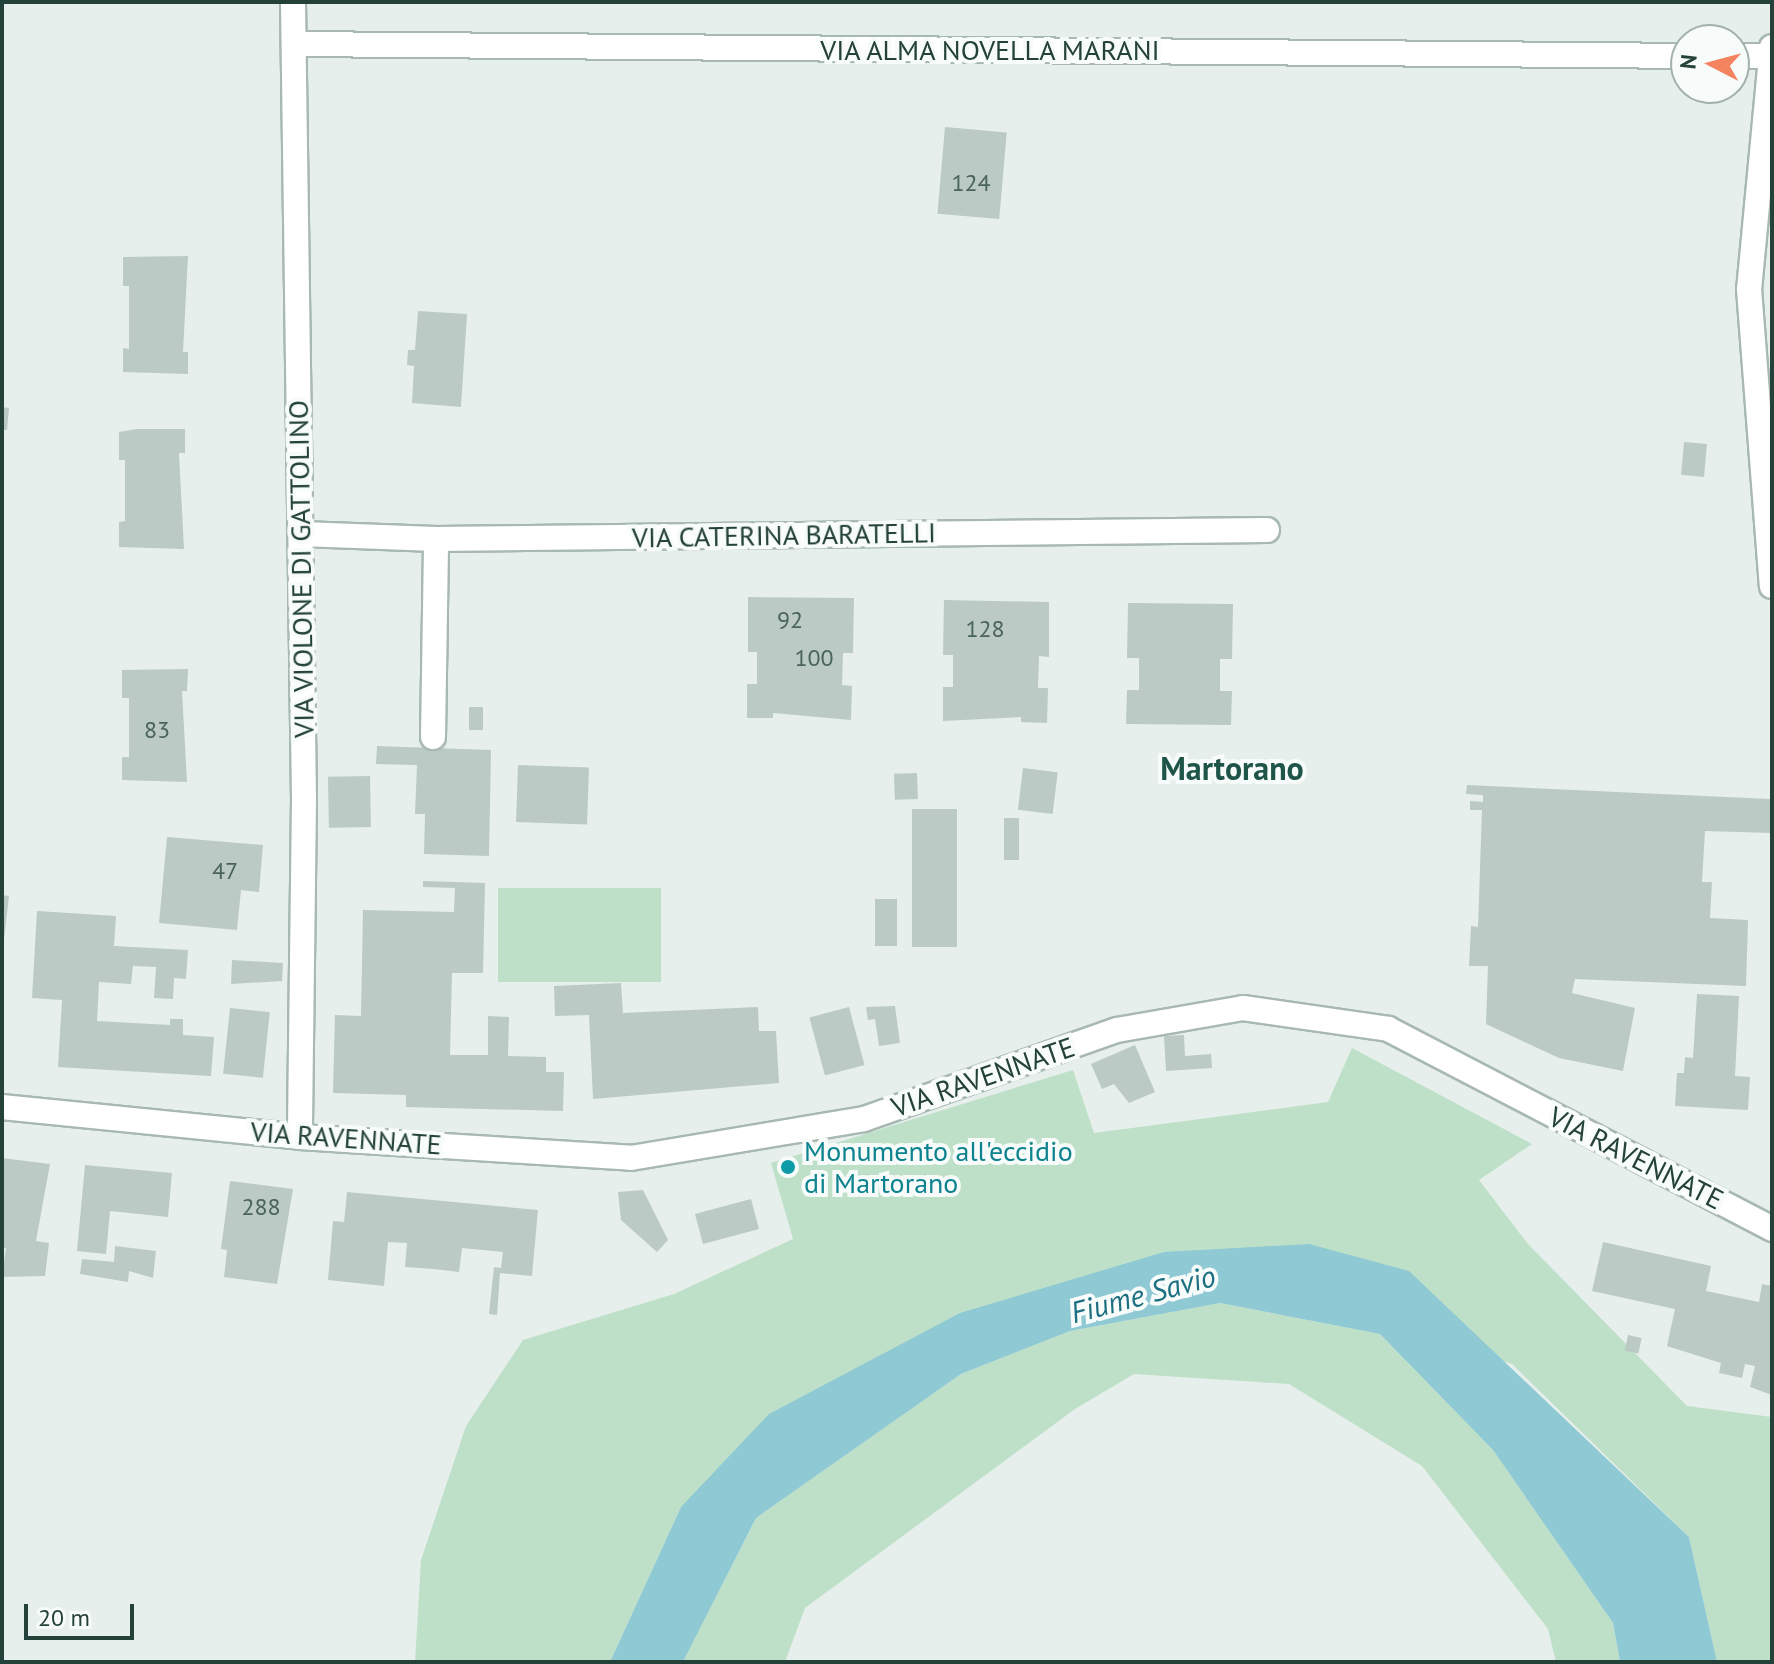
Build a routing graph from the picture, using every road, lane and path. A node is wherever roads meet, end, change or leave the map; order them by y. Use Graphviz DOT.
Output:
graph roads {
  1 [pos="293,2"];
  2 [pos="294,44"];
  3 [pos="1772,47"];
  4 [pos="1670,56"];
  5 [pos="1750,56"];
  6 [pos="1771,56"];
  7 [pos="1267,530"];
  8 [pos="301,534"];
  9 [pos="436,539"];
  10 [pos="1772,586"];
  11 [pos="433,737"];
  12 [pos="2,1107"];
  13 [pos="300,1137"];
  14 [pos="1772,1229"];
  1 -- 2 [label="street, VIA VIOLONE DI GATTOLINO"];
  2 -- 4 [label="street, VIA ALMA NOVELLA MARANI"];
  2 -- 8 [label="street, VIA VIOLONE DI GATTOLINO"];
  3 -- 6 [label="street"];
  5 -- 6 [label="street"];
  6 -- 10 [label="street"];
  7 -- 9 [label="street, VIA CATERINA BARATELLI"];
  8 -- 9 [label="street, VIA CATERINA BARATELLI"];
  8 -- 13 [label="street, VIA VIOLONE DI GATTOLINO"];
  9 -- 11 [label="street"];
  12 -- 13 [label="street, VIA RAVENNATE"];
  13 -- 14 [label="street, VIA RAVENNATE"];
}
